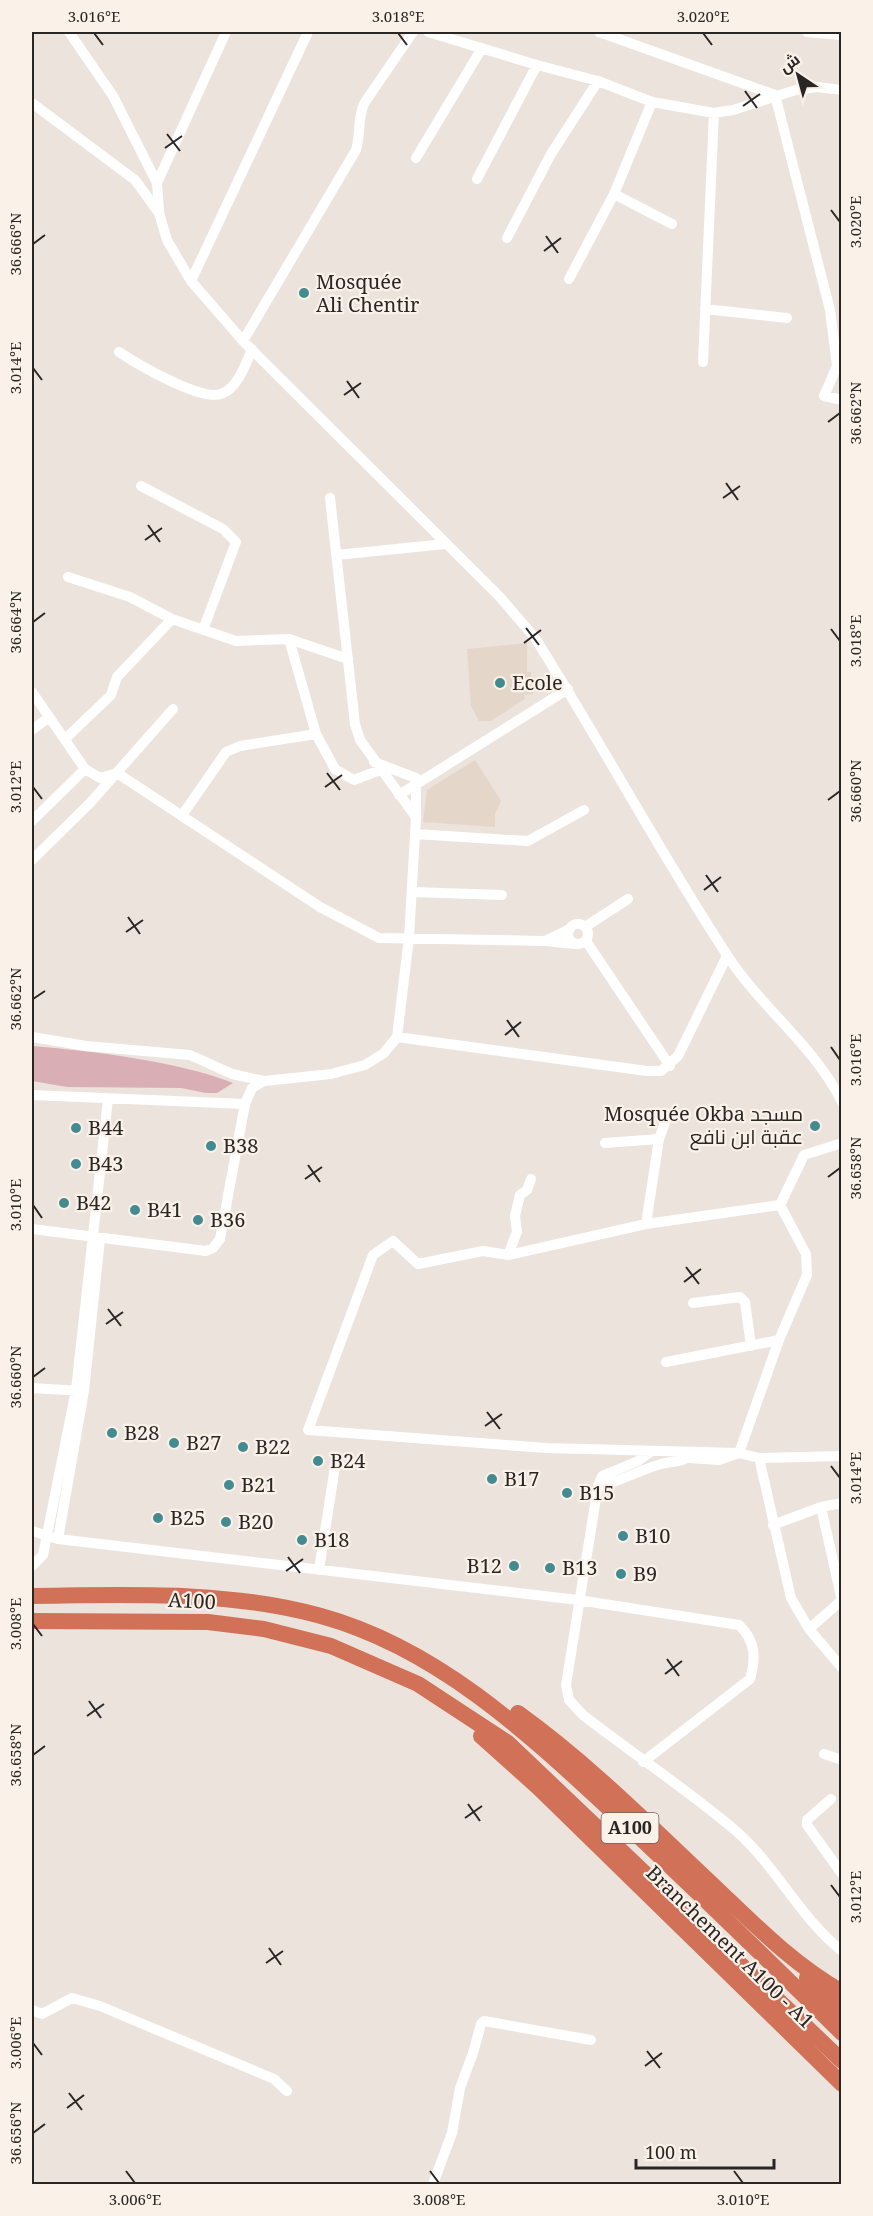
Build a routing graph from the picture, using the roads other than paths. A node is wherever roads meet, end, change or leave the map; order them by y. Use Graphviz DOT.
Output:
graph roads {
  1 [pos="69,32"];
  2 [pos="226,32"];
  3 [pos="308,32"];
  4 [pos="413,32"];
  5 [pos="429,32"];
  6 [pos="599,32"];
  7 [pos="807,32"];
  8 [pos="842,35"];
  9 [pos="482,48"];
  10 [pos="537,65"];
  11 [pos="598,81"];
  12 [pos="842,90"];
  13 [pos="775,95"];
  14 [pos="652,102"];
  15 [pos="32,103"];
  16 [pos="714,113"];
  17 [pos="416,158"];
  18 [pos="477,179"];
  19 [pos="157,183"];
  20 [pos="614,194"];
  21 [pos="159,213"];
  22 [pos="672,224"];
  23 [pos="507,238"];
  24 [pos="570,279"];
  25 [pos="191,281"];
  26 [pos="705,309"];
  27 [pos="787,318"];
  28 [pos="243,341"];
  29 [pos="252,350"];
  30 [pos="119,352"];
  31 [pos="703,362"];
  32 [pos="839,366"];
  33 [pos="842,400"];
  34 [pos="141,486"];
  35 [pos="330,498"];
  36 [pos="445,544"];
  37 [pos="337,555"];
  38 [pos="68,577"];
  39 [pos="172,619"];
  40 [pos="203,630"];
  41 [pos="289,639"];
  42 [pos="348,659"];
  43 [pos="568,689"];
  44 [pos="32,692"];
  45 [pos="173,709"];
  46 [pos="48,718"];
  47 [pos="32,730"];
  48 [pos="316,734"];
  49 [pos="65,739"];
  50 [pos="377,766"];
  51 [pos="85,769"];
  52 [pos="117,773"];
  53 [pos="418,783"];
  54 [pos="399,795"];
  55 [pos="584,810"];
  56 [pos="183,814"];
  57 [pos="416,817"];
  58 [pos="32,820"];
  59 [pos="415,834"];
  60 [pos="32,860"];
  61 [pos="412,892"];
  62 [pos="502,895"];
  63 [pos="628,899"];
  64 [pos="585,927"];
  65 [pos="570,929"];
  66 [pos="409,938"];
  67 [pos="545,941"];
  68 [pos="580,942"];
  69 [pos="727,956"];
  70 [pos="32,1037"];
  71 [pos="397,1037"];
  72 [pos="670,1066"];
  73 [pos="264,1081"];
  74 [pos="32,1095"];
  75 [pos="108,1099"];
  76 [pos="842,1102"];
  77 [pos="245,1104"];
  78 [pos="668,1114"];
  79 [pos="659,1139"];
  80 [pos="605,1143"];
  81 [pos="842,1143"];
  82 [pos="531,1179"];
  83 [pos="780,1205"];
  84 [pos="646,1224"];
  85 [pos="32,1229"];
  86 [pos="96,1239"];
  87 [pos="508,1255"];
  88 [pos="693,1303"];
  89 [pos="780,1340"];
  90 [pos="751,1346"];
  91 [pos="666,1362"];
  92 [pos="32,1388"];
  93 [pos="80,1390"];
  94 [pos="652,1450"];
  95 [pos="739,1453"];
  96 [pos="692,1455"];
  97 [pos="842,1456"];
  98 [pos="759,1458"];
  99 [pos="336,1460"];
  100 [pos="598,1486"];
  101 [pos="842,1503"];
  102 [pos="821,1507"];
  103 [pos="773,1525"];
  104 [pos="32,1531"];
  105 [pos="53,1538"];
  106 [pos="32,1566"];
  107 [pos="319,1570"];
  108 [pos="32,1596"];
  109 [pos="578,1600"];
  110 [pos="841,1600"];
  111 [pos="32,1621"];
  112 [pos="808,1629"];
  113 [pos="400,1646"];
  114 [pos="842,1668"];
  115 [pos="418,1684"];
  116 [pos="824,1754"];
  117 [pos="842,1760"];
  118 [pos="643,1762"];
  119 [pos="831,1799"];
  120 [pos="842,1874"];
  121 [pos="776,1946"];
  122 [pos="842,1951"];
  123 [pos="842,1992"];
  124 [pos="32,2010"];
  125 [pos="842,2014"];
  126 [pos="842,2032"];
  127 [pos="591,2040"];
  128 [pos="842,2061"];
  129 [pos="825,2070"];
  130 [pos="842,2084"];
  131 [pos="287,2091"];
  132 [pos="842,2093"];
  133 [pos="433,2184"];
  1 -- 19 [label="street"];
  2 -- 19 [label="street"];
  3 -- 25 [label="street"];
  4 -- 28 [label="street"];
  5 -- 9 [label="street"];
  6 -- 13 [label="street"];
  7 -- 8 [label="street"];
  9 -- 10 [label="street"];
  9 -- 17 [label="street"];
  10 -- 11 [label="street"];
  10 -- 18 [label="street"];
  11 -- 14 [label="street"];
  11 -- 23 [label="street"];
  12 -- 13 [label="street"];
  13 -- 16 [label="street"];
  13 -- 32 [label="street"];
  14 -- 16 [label="street"];
  14 -- 20 [label="street"];
  15 -- 21 [label="street"];
  16 -- 26 [label="street"];
  19 -- 21 [label="street"];
  20 -- 22 [label="street"];
  20 -- 24 [label="street"];
  21 -- 25 [label="street"];
  25 -- 28 [label="street"];
  26 -- 27 [label="street"];
  26 -- 31 [label="street"];
  28 -- 29 [label="street"];
  29 -- 30 [label="street"];
  29 -- 36 [label="street"];
  32 -- 33 [label="street"];
  34 -- 40 [label="street"];
  35 -- 37 [label="street"];
  36 -- 37 [label="street"];
  36 -- 43 [label="street"];
  37 -- 42 [label="street"];
  38 -- 39 [label="street"];
  39 -- 40 [label="street"];
  39 -- 49 [label="street"];
  40 -- 41 [label="street"];
  41 -- 42 [label="street"];
  41 -- 48 [label="street"];
  42 -- 50 [label="street"];
  43 -- 53 [label="street"];
  43 -- 69 [label="street"];
  44 -- 46 [label="street"];
  45 -- 52 [label="street"];
  46 -- 47 [label="street"];
  46 -- 49 [label="street"];
  48 -- 50 [label="street"];
  48 -- 56 [label="street"];
  49 -- 51 [label="street"];
  50 -- 53 [label="street"];
  50 -- 54 [label="street"];
  51 -- 52 [label="street"];
  51 -- 58 [label="street"];
  52 -- 56 [label="street"];
  52 -- 60 [label="street"];
  53 -- 54 [label="street"];
  53 -- 57 [label="street"];
  54 -- 57 [label="street"];
  55 -- 59 [label="street"];
  56 -- 66 [label="street"];
  57 -- 59 [label="street"];
  59 -- 61 [label="street"];
  61 -- 62 [label="street"];
  61 -- 66 [label="street"];
  63 -- 64 [label="street"];
  64 -- 65 [label="street"];
  64 -- 68 [label="street"];
  65 -- 67 [label="street"];
  65 -- 68 [label="street"];
  66 -- 67 [label="street"];
  66 -- 71 [label="street"];
  67 -- 68 [label="street"];
  68 -- 72 [label="street"];
  69 -- 72 [label="street"];
  69 -- 76 [label="street"];
  70 -- 73 [label="street"];
  71 -- 72 [label="street"];
  71 -- 73 [label="street"];
  73 -- 77 [label="street"];
  74 -- 75 [label="street"];
  75 -- 77 [label="street"];
  75 -- 86 [label="street"];
  77 -- 86 [label="street"];
  78 -- 79 [label="street"];
  79 -- 80 [label="street"];
  79 -- 84 [label="street"];
  81 -- 83 [label="street"];
  82 -- 87 [label="street"];
  83 -- 84 [label="street"];
  83 -- 89 [label="street"];
  84 -- 87 [label="street"];
  85 -- 86 [label="street"];
  86 -- 93 [label="street"];
  87 -- 94 [label="street"];
  88 -- 90 [label="street"];
  89 -- 90 [label="street"];
  89 -- 95 [label="street"];
  90 -- 91 [label="street"];
  92 -- 93 [label="street"];
  93 -- 105 [label="street"];
  94 -- 96 [label="street"];
  94 -- 100 [label="street"];
  95 -- 96 [label="street"];
  95 -- 98 [label="street"];
  96 -- 100 [label="street"];
  97 -- 98 [label="street"];
  98 -- 103 [label="street"];
  99 -- 107 [label="street"];
  100 -- 109 [label="street"];
  101 -- 102 [label="street"];
  102 -- 103 [label="street"];
  102 -- 110 [label="street"];
  103 -- 112 [label="street"];
  104 -- 105 [label="street"];
  105 -- 106 [label="street"];
  105 -- 107 [label="street"];
  107 -- 109 [label="street"];
  108 -- 113 [label="highway, A100 / A100"];
  109 -- 118 [label="street"];
  109 -- 118 [label="street"];
  110 -- 112 [label="street"];
  111 -- 115 [label="highway, A100 / A100"];
  112 -- 114 [label="street"];
  113 -- 121 [label="highway"];
  113 -- 126 [label="highway, A100 / A100"];
  115 -- 128 [label="highway, A100 / A100"];
  115 -- 129 [label="highway, Branchement A100 - A1"];
  116 -- 117 [label="street"];
  118 -- 122 [label="street"];
  119 -- 120 [label="street"];
  121 -- 123 [label="highway"];
  121 -- 125 [label="highway"];
  124 -- 131 [label="street"];
  127 -- 133 [label="street"];
  129 -- 130 [label="highway"];
  129 -- 132 [label="highway"];
}
